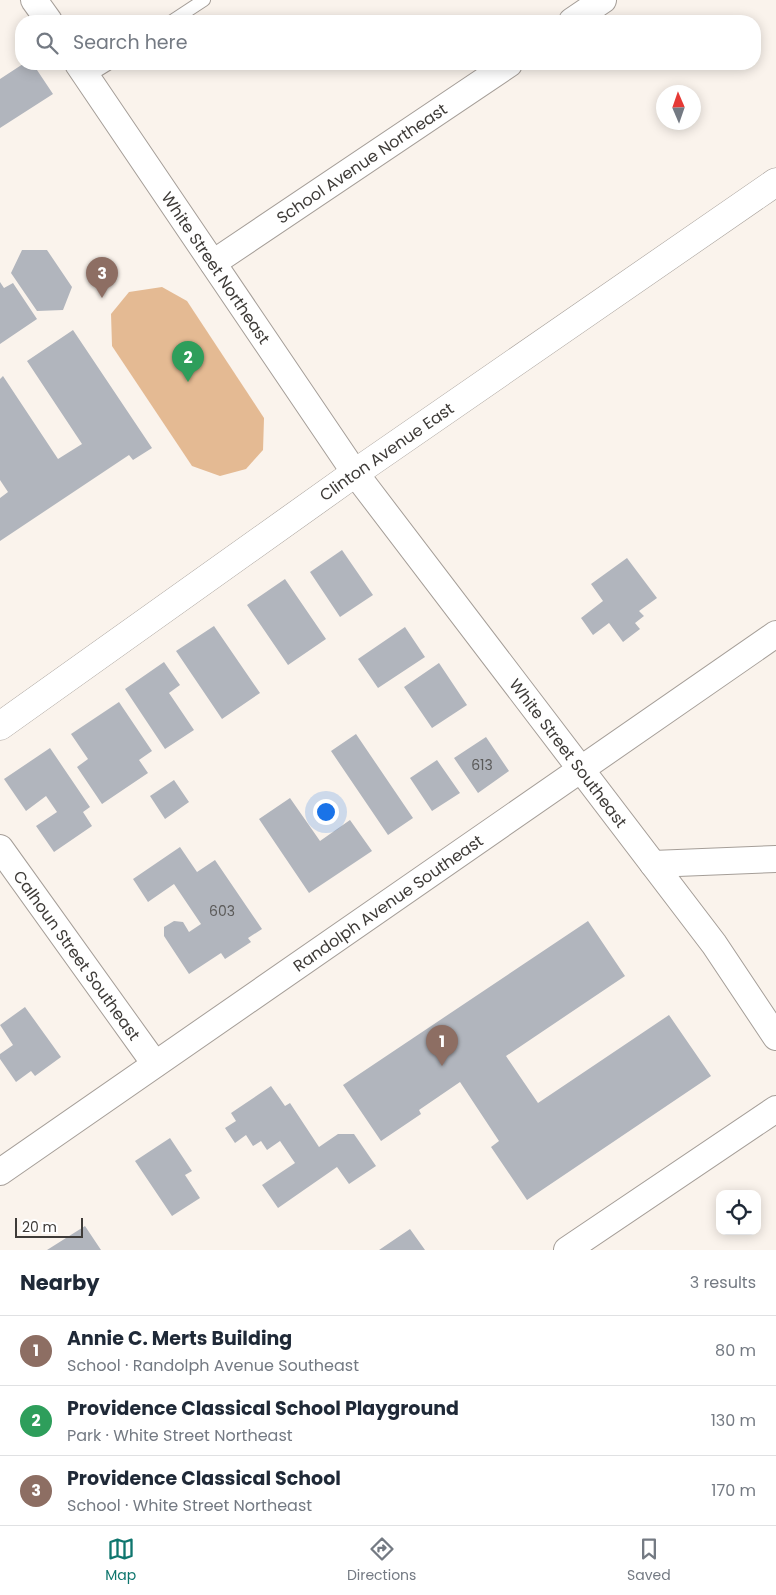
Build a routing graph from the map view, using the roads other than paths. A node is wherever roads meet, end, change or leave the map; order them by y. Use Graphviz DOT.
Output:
graph roads {
  1 [pos="34,0"];
  2 [pos="204,0"];
  3 [pos="603,0"];
  4 [pos="45,15"];
  5 [pos="181,15"];
  6 [pos="581,15"];
  7 [pos="92,70"];
  8 [pos="500,70"];
  9 [pos="776,182"];
  10 [pos="213,263"];
  11 [pos="355,473"];
  12 [pos="776,634"];
  13 [pos="0,726"];
  14 [pos="581,770"];
  15 [pos="0,848"];
  16 [pos="776,859"];
  17 [pos="653,864"];
  18 [pos="776,1037"];
  19 [pos="155,1064"];
  20 [pos="776,1108"];
  21 [pos="0,1172"];
  22 [pos="568,1250"];
  1 -- 4 [label="street"];
  2 -- 5 [label="lane"];
  3 -- 6 [label="street"];
  7 -- 10 [label="street, White Street Northeast"];
  8 -- 10 [label="street, School Avenue Northeast"];
  9 -- 11 [label="street, Clinton Avenue East"];
  10 -- 11 [label="street, White Street Northeast"];
  11 -- 13 [label="street, Clinton Avenue East"];
  11 -- 14 [label="street, White Street Southeast"];
  12 -- 14 [label="street, Randolph Avenue Southeast"];
  14 -- 17 [label="street, White Street Southeast"];
  14 -- 19 [label="street, Randolph Avenue Southeast"];
  15 -- 19 [label="street, Calhoun Street Southeast"];
  16 -- 17 [label="street"];
  17 -- 18 [label="street, White Street Southeast"];
  19 -- 21 [label="street, Randolph Avenue Southeast"];
  20 -- 22 [label="street"];
}
